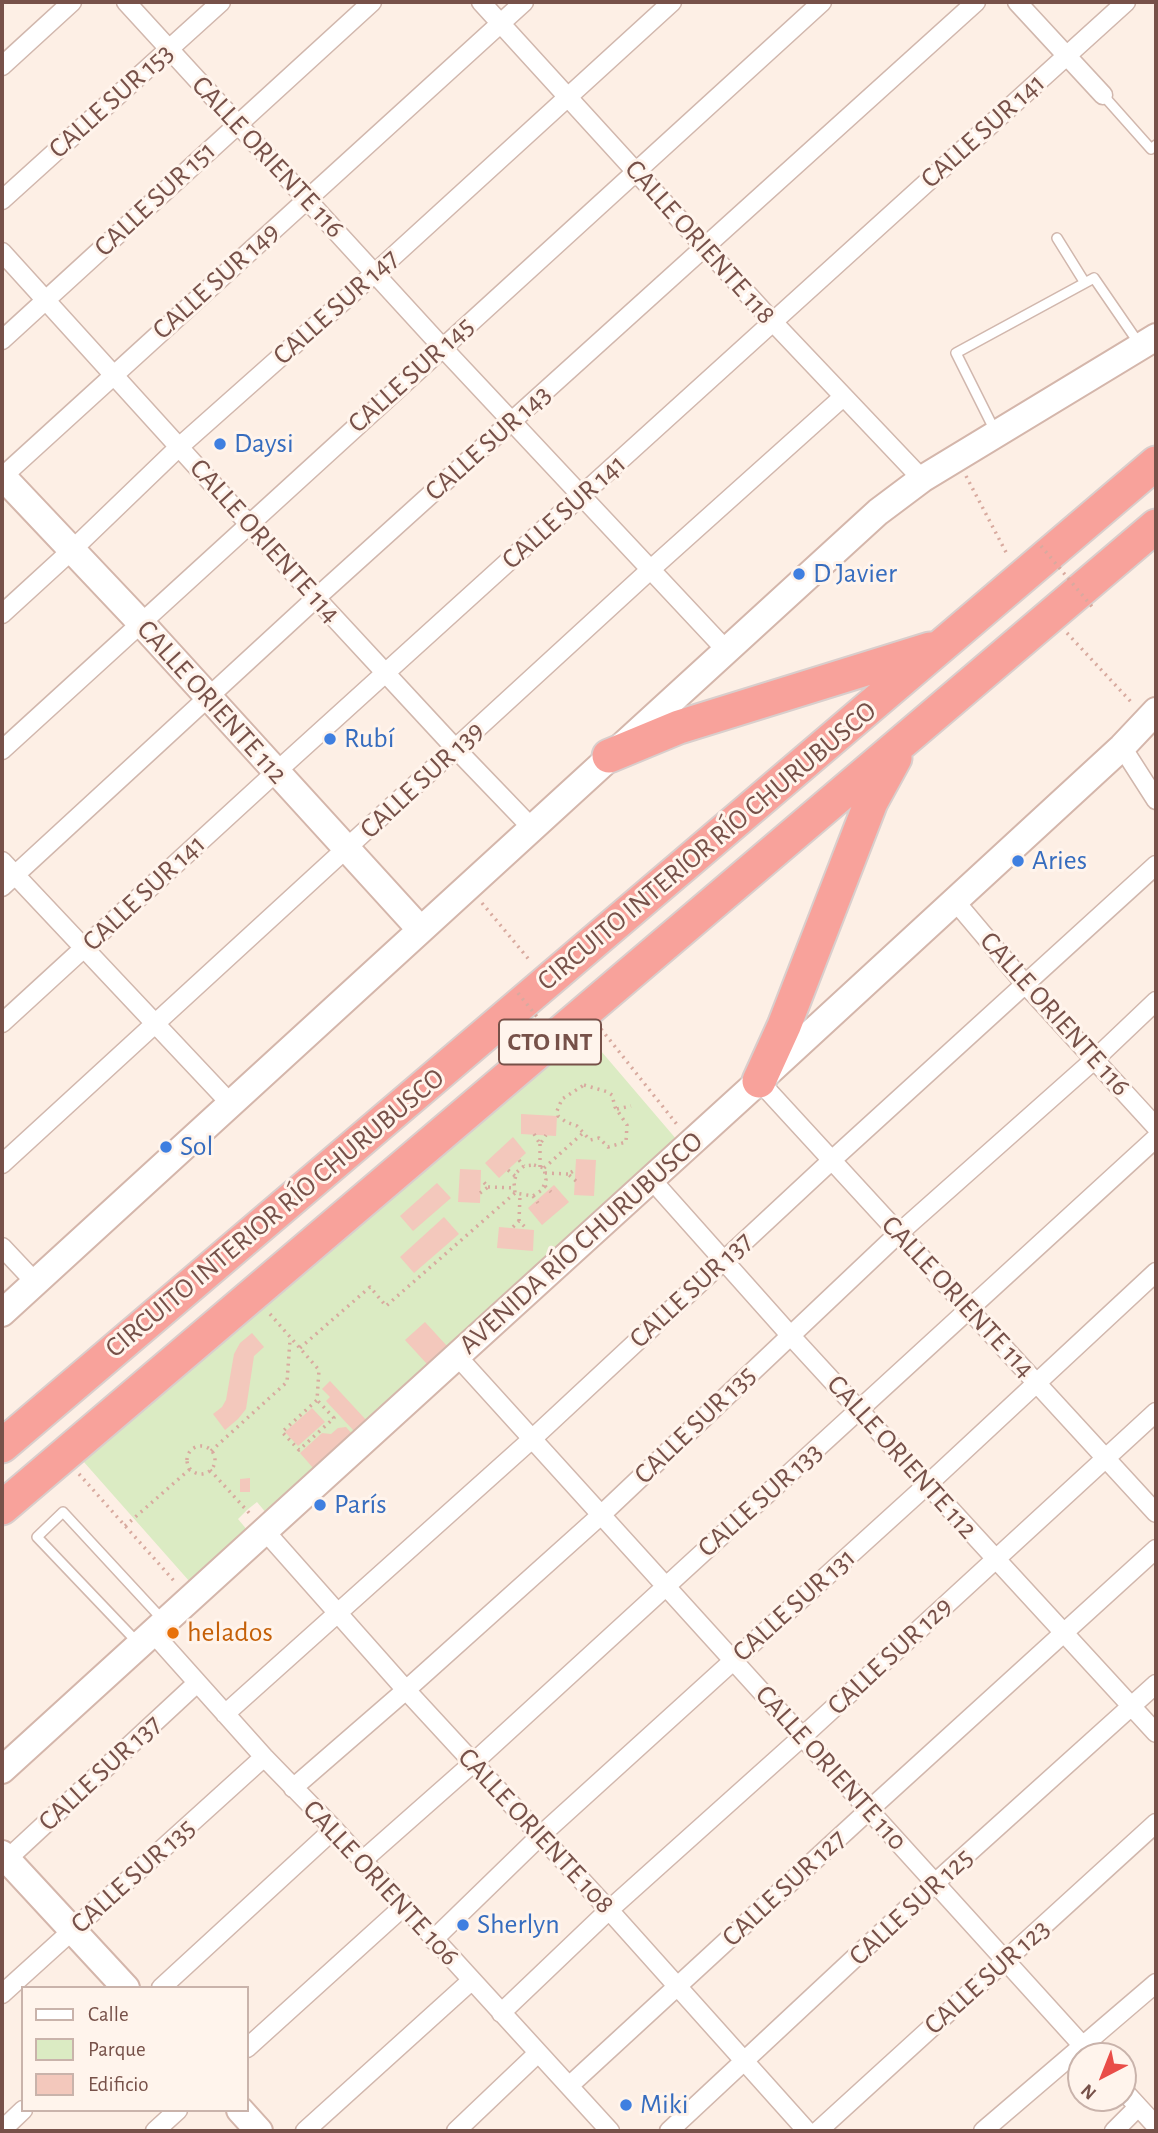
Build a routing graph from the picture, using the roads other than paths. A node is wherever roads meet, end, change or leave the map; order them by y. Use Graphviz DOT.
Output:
graph roads {
  1 [pos="72,2"];
  2 [pos="126,2"];
  3 [pos="221,2"];
  4 [pos="372,2"];
  5 [pos="481,2"];
  6 [pos="524,2"];
  7 [pos="672,2"];
  8 [pos="822,2"];
  9 [pos="976,2"];
  10 [pos="1017,2"];
  11 [pos="1126,2"];
  12 [pos="501,23"];
  13 [pos="169,49"];
  14 [pos="1067,55"];
  15 [pos="2,66"];
  16 [pos="1103,95"];
  17 [pos="569,97"];
  18 [pos="237,123"];
  19 [pos="1156,145"];
  20 [pos="636,172"];
  21 [pos="306,198"];
  22 [pos="2,200"];
  23 [pos="1057,238"];
  24 [pos="704,246"];
  25 [pos="2,251"];
  26 [pos="375,273"];
  27 [pos="1090,281"];
  28 [pos="46,300"];
  29 [pos="773,322"];
  30 [pos="2,340"];
  31 [pos="1149,342"];
  32 [pos="442,347"];
  33 [pos="114,374"];
  34 [pos="843,397"];
  35 [pos="513,421"];
  36 [pos="997,435"];
  37 [pos="179,447"];
  38 [pos="1156,463"];
  39 [pos="2,476"];
  40 [pos="922,479"];
  41 [pos="582,496"];
  42 [pos="249,523"];
  43 [pos="1156,526"];
  44 [pos="72,550"];
  45 [pos="650,570"];
  46 [pos="316,598"];
  47 [pos="2,614"];
  48 [pos="142,624"];
  49 [pos="942,646"];
  50 [pos="726,650"];
  51 [pos="386,672"];
  52 [pos="208,697"];
  53 [pos="1152,716"];
  54 [pos="909,736"];
  55 [pos="1122,747"];
  56 [pos="455,748"];
  57 [pos="2,750"];
  58 [pos="609,756"];
  59 [pos="276,772"];
  60 [pos="1156,800"];
  61 [pos="531,827"];
  62 [pos="347,849"];
  63 [pos="2,861"];
  64 [pos="1156,865"];
  65 [pos="8,881"];
  66 [pos="955,901"];
  67 [pos="420,929"];
  68 [pos="83,948"];
  69 [pos="1025,984"];
  70 [pos="1156,1001"];
  71 [pos="2,1023"];
  72 [pos="155,1024"];
  73 [pos="1095,1059"];
  74 [pos="759,1081"];
  75 [pos="230,1103"];
  76 [pos="1156,1127"];
  77 [pos="1156,1138"];
  78 [pos="832,1160"];
  79 [pos="2,1164"];
  80 [pos="651,1179"];
  81 [pos="899,1233"];
  82 [pos="2,1247"];
  83 [pos="723,1261"];
  84 [pos="1156,1272"];
  85 [pos="35,1282"];
  86 [pos="968,1310"];
  87 [pos="2,1313"];
  88 [pos="790,1335"];
  89 [pos="457,1356"];
  90 [pos="1036,1382"];
  91 [pos="859,1410"];
  92 [pos="1156,1412"];
  93 [pos="532,1439"];
  94 [pos="2,1447"];
  95 [pos="1106,1459"];
  96 [pos="928,1484"];
  97 [pos="2,1508"];
  98 [pos="1156,1513"];
  99 [pos="601,1515"];
  100 [pos="265,1531"];
  101 [pos="1156,1549"];
  102 [pos="995,1559"];
  103 [pos="665,1585"];
  104 [pos="338,1611"];
  105 [pos="153,1634"];
  106 [pos="1064,1634"];
  107 [pos="732,1660"];
  108 [pos="197,1684"];
  109 [pos="1156,1684"];
  110 [pos="406,1690"];
  111 [pos="1132,1707"];
  112 [pos="225,1714"];
  113 [pos="1156,1733"];
  114 [pos="802,1737"];
  115 [pos="264,1757"];
  116 [pos="473,1763"];
  117 [pos="2,1770"];
  118 [pos="293,1788"];
  119 [pos="869,1810"];
  120 [pos="1156,1823"];
  121 [pos="334,1829"];
  122 [pos="540,1836"];
  123 [pos="3,1859"];
  124 [pos="362,1861"];
  125 [pos="936,1883"];
  126 [pos="404,1906"];
  127 [pos="609,1910"];
  128 [pos="73,1931"];
  129 [pos="433,1940"];
  130 [pos="1006,1960"];
  131 [pos="471,1981"];
  132 [pos="1156,1983"];
  133 [pos="124,1986"];
  134 [pos="163,1986"];
  135 [pos="677,1986"];
  136 [pos="2,1994"];
  137 [pos="501,2013"];
  138 [pos="1079,2042"];
  139 [pos="1096,2042"];
  140 [pos="248,2047"];
  141 [pos="538,2053"];
  142 [pos="744,2063"];
  143 [pos="1067,2066"];
  144 [pos="569,2086"];
  145 [pos="1138,2106"];
  146 [pos="21,2112"];
  147 [pos="176,2112"];
  148 [pos="242,2112"];
  149 [pos="1156,2126"];
  150 [pos="2,2130"];
  151 [pos="155,2131"];
  152 [pos="259,2131"];
  153 [pos="306,2131"];
  154 [pos="456,2131"];
  155 [pos="609,2131"];
  156 [pos="669,2131"];
  157 [pos="807,2131"];
  158 [pos="818,2131"];
  159 [pos="982,2131"];
  160 [pos="1114,2131"];
  1 -- 15 [label="street"];
  2 -- 13 [label="street, CALLE ORIENTE 116"];
  3 -- 13 [label="street, CALLE SUR 153"];
  4 -- 18 [label="street, CALLE SUR 151"];
  5 -- 12 [label="street, CALLE ORIENTE 118"];
  6 -- 12 [label="street, CALLE SUR 149"];
  7 -- 17 [label="street, CALLE SUR 147"];
  8 -- 20 [label="street, CALLE SUR 145"];
  9 -- 24 [label="street, CALLE SUR 143"];
  10 -- 14 [label="street"];
  11 -- 14 [label="street, CALLE SUR 141"];
  12 -- 17 [label="street, CALLE ORIENTE 118"];
  12 -- 21 [label="street, CALLE SUR 149"];
  13 -- 18 [label="street, CALLE ORIENTE 116"];
  13 -- 22 [label="street, CALLE SUR 153"];
  14 -- 16 [label="street"];
  14 -- 29 [label="street, CALLE SUR 141"];
  16 -- 19 [label="lane"];
  17 -- 20 [label="street, CALLE ORIENTE 118"];
  17 -- 26 [label="street, CALLE SUR 147"];
  18 -- 21 [label="street, CALLE ORIENTE 116"];
  18 -- 28 [label="street, CALLE SUR 151"];
  20 -- 24 [label="street, CALLE ORIENTE 118"];
  20 -- 32 [label="street, CALLE SUR 145"];
  21 -- 26 [label="street, CALLE ORIENTE 116"];
  21 -- 33 [label="street, CALLE SUR 149"];
  23 -- 27 [label="lane"];
  24 -- 29 [label="street, CALLE ORIENTE 118"];
  24 -- 35 [label="street, CALLE SUR 143"];
  25 -- 28 [label="street, CALLE ORIENTE 114"];
  26 -- 32 [label="street, CALLE ORIENTE 116"];
  26 -- 37 [label="street, CALLE SUR 147"];
  27 -- 31 [label="lane"];
  27 -- 36 [label="lane"];
  28 -- 30 [label="street, CALLE SUR 151"];
  28 -- 33 [label="street, CALLE ORIENTE 114"];
  29 -- 34 [label="street, CALLE ORIENTE 118"];
  29 -- 41 [label="street, CALLE SUR 141"];
  31 -- 36 [label="main road"];
  32 -- 35 [label="street, CALLE ORIENTE 116"];
  32 -- 42 [label="street, CALLE SUR 145"];
  33 -- 37 [label="street, CALLE ORIENTE 114"];
  33 -- 39 [label="street, CALLE SUR 149"];
  34 -- 40 [label="street, CALLE ORIENTE 118"];
  34 -- 45 [label="street, CALLE SUR 139"];
  35 -- 41 [label="street, CALLE ORIENTE 116"];
  35 -- 46 [label="street, CALLE SUR 143"];
  36 -- 40 [label="main road"];
  37 -- 42 [label="street, CALLE ORIENTE 114"];
  37 -- 44 [label="street, CALLE SUR 147"];
  38 -- 49 [label="highway, CIRCUITO INTERIOR RÍO CHURUBUSCO / CTO INT"];
  39 -- 44 [label="main road, CALLE ORIENTE 112"];
  40 -- 50 [label="main road"];
  41 -- 45 [label="street, CALLE ORIENTE 116"];
  41 -- 51 [label="street, CALLE SUR 141"];
  42 -- 46 [label="street, CALLE ORIENTE 114"];
  42 -- 48 [label="street, CALLE SUR 145"];
  43 -- 54 [label="highway, CIRCUITO INTERIOR RÍO CHURUBUSCO / CTO INT"];
  44 -- 47 [label="street, CALLE SUR 147"];
  44 -- 48 [label="main road, CALLE ORIENTE 112"];
  45 -- 50 [label="street, CALLE ORIENTE 116"];
  45 -- 56 [label="street, CALLE SUR 139"];
  46 -- 51 [label="street, CALLE ORIENTE 114"];
  46 -- 52 [label="street, CALLE SUR 143"];
  48 -- 52 [label="main road, CALLE ORIENTE 112"];
  48 -- 57 [label="street, CALLE SUR 145"];
  49 -- 58 [label="highway"];
  49 -- 94 [label="highway, CIRCUITO INTERIOR RÍO CHURUBUSCO / CTO INT"];
  50 -- 58 [label="main road"];
  51 -- 56 [label="street, CALLE ORIENTE 114"];
  51 -- 59 [label="street, CALLE SUR 141"];
  52 -- 59 [label="main road, CALLE ORIENTE 112"];
  52 -- 65 [label="street, CALLE SUR 143"];
  53 -- 55 [label="main road, AVENIDA RÍO CHURUBUSCO"];
  54 -- 74 [label="highway"];
  54 -- 97 [label="highway, CIRCUITO INTERIOR RÍO CHURUBUSCO / CTO INT"];
  55 -- 60 [label="street"];
  55 -- 66 [label="main road, AVENIDA RÍO CHURUBUSCO"];
  56 -- 61 [label="street, CALLE ORIENTE 114"];
  56 -- 62 [label="street, CALLE SUR 139"];
  58 -- 61 [label="main road"];
  59 -- 62 [label="main road, CALLE ORIENTE 112"];
  59 -- 68 [label="street, CALLE SUR 141"];
  61 -- 67 [label="main road"];
  62 -- 67 [label="main road, CALLE ORIENTE 112"];
  62 -- 72 [label="street, CALLE SUR 139"];
  63 -- 65 [label="street"];
  64 -- 69 [label="street, CALLE SUR 137"];
  65 -- 68 [label="street"];
  66 -- 69 [label="street, CALLE ORIENTE 116"];
  66 -- 74 [label="main road, AVENIDA RÍO CHURUBUSCO"];
  67 -- 75 [label="main road"];
  68 -- 71 [label="street, CALLE SUR 141"];
  68 -- 72 [label="street"];
  69 -- 73 [label="street, CALLE ORIENTE 116"];
  69 -- 78 [label="street, CALLE SUR 137"];
  70 -- 73 [label="street, CALLE SUR 135"];
  72 -- 75 [label="street"];
  72 -- 79 [label="street, CALLE SUR 139"];
  73 -- 76 [label="street, CALLE ORIENTE 116"];
  73 -- 81 [label="street, CALLE SUR 135"];
  74 -- 78 [label="street, CALLE ORIENTE 114"];
  74 -- 80 [label="main road, AVENIDA RÍO CHURUBUSCO"];
  75 -- 85 [label="main road"];
  77 -- 86 [label="street, CALLE SUR 133"];
  78 -- 81 [label="street, CALLE ORIENTE 114"];
  78 -- 83 [label="street, CALLE SUR 137"];
  80 -- 83 [label="street, CALLE ORIENTE 112"];
  80 -- 89 [label="main road, AVENIDA RÍO CHURUBUSCO"];
  81 -- 86 [label="street, CALLE ORIENTE 114"];
  81 -- 88 [label="street, CALLE SUR 135"];
  82 -- 85 [label="street"];
  83 -- 88 [label="street, CALLE ORIENTE 112"];
  83 -- 93 [label="street, CALLE SUR 137"];
  84 -- 90 [label="street, CALLE SUR 131"];
  85 -- 87 [label="main road"];
  86 -- 90 [label="street, CALLE ORIENTE 114"];
  86 -- 91 [label="street, CALLE SUR 133"];
  88 -- 91 [label="street, CALLE ORIENTE 112"];
  88 -- 99 [label="street, CALLE SUR 135"];
  89 -- 93 [label="street, CALLE ORIENTE 110"];
  89 -- 100 [label="main road, AVENIDA RÍO CHURUBUSCO"];
  90 -- 95 [label="street, CALLE ORIENTE 114"];
  90 -- 96 [label="street, CALLE SUR 131"];
  91 -- 96 [label="street, CALLE ORIENTE 112"];
  91 -- 103 [label="street, CALLE SUR 133"];
  92 -- 95 [label="street, CALLE SUR 129"];
  93 -- 99 [label="street, CALLE ORIENTE 110"];
  93 -- 104 [label="street, CALLE SUR 137"];
  95 -- 98 [label="street, CALLE ORIENTE 114"];
  95 -- 102 [label="street, CALLE SUR 129"];
  96 -- 102 [label="street, CALLE ORIENTE 112"];
  96 -- 107 [label="street, CALLE SUR 131"];
  99 -- 103 [label="street, CALLE ORIENTE 110"];
  99 -- 110 [label="street, CALLE SUR 135"];
  100 -- 104 [label="street, CALLE ORIENTE 108"];
  100 -- 105 [label="main road, AVENIDA RÍO CHURUBUSCO"];
  101 -- 106 [label="street, CALLE SUR 127"];
  102 -- 106 [label="street, CALLE ORIENTE 112"];
  102 -- 114 [label="street, CALLE SUR 129"];
  103 -- 107 [label="street, CALLE ORIENTE 110"];
  103 -- 116 [label="street, CALLE SUR 133"];
  104 -- 110 [label="street, CALLE ORIENTE 108"];
  104 -- 112 [label="street, CALLE SUR 137"];
  105 -- 105 [label="lane"];
  105 -- 108 [label="street, CALLE ORIENTE 106"];
  105 -- 117 [label="main road, AVENIDA RÍO CHURUBUSCO"];
  106 -- 111 [label="street, CALLE ORIENTE 112"];
  106 -- 119 [label="street, CALLE SUR 127"];
  107 -- 114 [label="street, CALLE ORIENTE 110"];
  107 -- 122 [label="street, CALLE SUR 131"];
  108 -- 112 [label="street, CALLE ORIENTE 106"];
  108 -- 123 [label="street, CALLE SUR 137"];
  109 -- 111 [label="street, CALLE SUR 125"];
  110 -- 116 [label="street, CALLE ORIENTE 108"];
  110 -- 118 [label="street, CALLE SUR 135"];
  111 -- 113 [label="street, CALLE ORIENTE 112"];
  111 -- 125 [label="street, CALLE SUR 125"];
  112 -- 115 [label="street, CALLE ORIENTE 106"];
  114 -- 119 [label="street, CALLE ORIENTE 110"];
  114 -- 127 [label="street, CALLE SUR 129"];
  115 -- 118 [label="street, CALLE ORIENTE 106"];
  115 -- 128 [label="street, CALLE SUR 135"];
  116 -- 122 [label="street, CALLE ORIENTE 108"];
  116 -- 124 [label="street, CALLE SUR 133"];
  118 -- 121 [label="street, CALLE ORIENTE 106"];
  119 -- 125 [label="street, CALLE ORIENTE 110"];
  119 -- 135 [label="street, CALLE SUR 127"];
  120 -- 130 [label="street, CALLE SUR 123"];
  121 -- 124 [label="street, CALLE ORIENTE 106"];
  121 -- 134 [label="street"];
  122 -- 127 [label="street, CALLE ORIENTE 108"];
  122 -- 129 [label="street, CALLE SUR 131"];
  123 -- 128 [label="main road"];
  124 -- 126 [label="street, CALLE ORIENTE 106"];
  125 -- 130 [label="street, CALLE ORIENTE 110"];
  125 -- 142 [label="street, CALLE SUR 125"];
  126 -- 129 [label="street, CALLE ORIENTE 106"];
  126 -- 140 [label="street"];
  127 -- 135 [label="street, CALLE ORIENTE 108"];
  127 -- 137 [label="street, CALLE SUR 129"];
  128 -- 133 [label="main road"];
  128 -- 136 [label="street, CALLE SUR 135"];
  129 -- 131 [label="street, CALLE ORIENTE 106"];
  130 -- 138 [label="street, CALLE ORIENTE 110"];
  130 -- 158 [label="street, CALLE SUR 123"];
  131 -- 137 [label="street, CALLE ORIENTE 106"];
  131 -- 153 [label="street"];
  132 -- 139 [label="street"];
  135 -- 142 [label="street, CALLE ORIENTE 108"];
  135 -- 144 [label="street, CALLE SUR 127"];
  137 -- 141 [label="street, CALLE ORIENTE 106"];
  141 -- 144 [label="street, CALLE ORIENTE 106"];
  141 -- 154 [label="street"];
  142 -- 156 [label="street, CALLE SUR 125"];
  142 -- 157 [label="street, CALLE ORIENTE 108"];
  143 -- 159 [label="street"];
  144 -- 155 [label="street, CALLE ORIENTE 106"];
  145 -- 149 [label="street"];
  145 -- 160 [label="street"];
  146 -- 150 [label="street"];
  147 -- 151 [label="street"];
  148 -- 152 [label="main road"];
}
